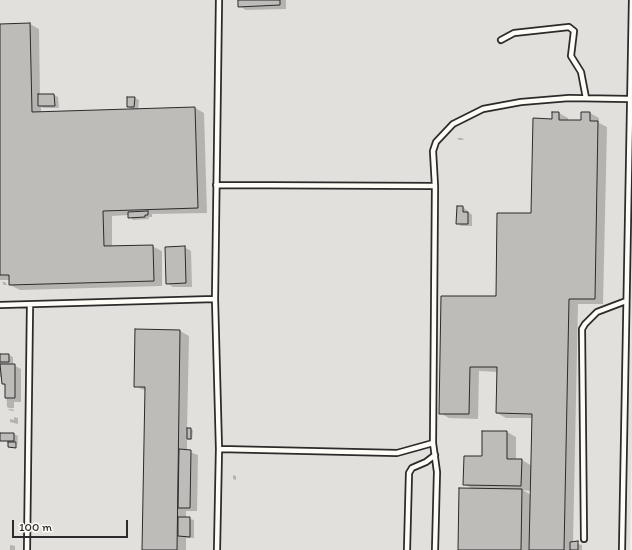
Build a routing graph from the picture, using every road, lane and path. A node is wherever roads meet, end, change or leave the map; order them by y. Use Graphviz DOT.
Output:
graph roads {
  1 [pos="219,0"];
  2 [pos="632,0"];
  3 [pos="501,40"];
  4 [pos="586,98"];
  5 [pos="629,99"];
  6 [pos="216,185"];
  7 [pos="435,186"];
  8 [pos="215,299"];
  9 [pos="626,301"];
  10 [pos="30,305"];
  11 [pos="0,306"];
  12 [pos="433,443"];
  13 [pos="219,449"];
  14 [pos="435,455"];
  15 [pos="584,539"];
  16 [pos="27,550"];
  17 [pos="217,550"];
  18 [pos="407,550"];
  19 [pos="435,550"];
  20 [pos="622,550"];
  1 -- 6 [label="lane"];
  2 -- 5 [label="lane"];
  3 -- 4 [label="lane"];
  4 -- 5 [label="lane"];
  4 -- 7 [label="lane"];
  5 -- 9 [label="lane"];
  6 -- 7 [label="lane"];
  6 -- 8 [label="lane"];
  7 -- 12 [label="lane"];
  8 -- 10 [label="lane"];
  8 -- 13 [label="lane"];
  9 -- 15 [label="lane"];
  9 -- 20 [label="lane"];
  10 -- 11 [label="lane"];
  10 -- 16 [label="lane"];
  12 -- 13 [label="lane"];
  12 -- 14 [label="lane"];
  13 -- 17 [label="lane"];
  14 -- 18 [label="lane"];
  14 -- 19 [label="lane"];
}
